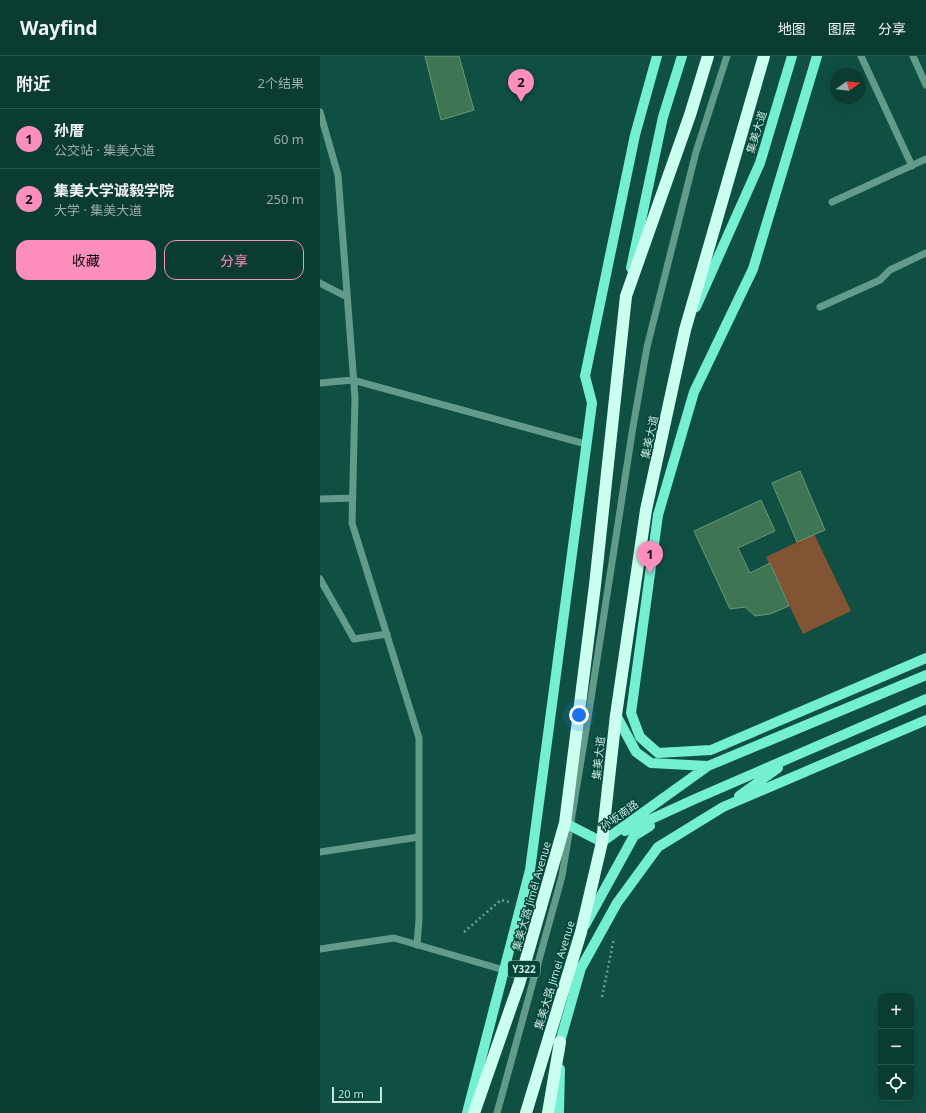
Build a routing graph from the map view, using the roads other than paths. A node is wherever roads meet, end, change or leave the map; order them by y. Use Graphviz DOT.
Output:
graph roads {
  1 [pos="657,56"];
  2 [pos="682,56"];
  3 [pos="708,56"];
  4 [pos="727,56"];
  5 [pos="764,56"];
  6 [pos="792,56"];
  7 [pos="817,56"];
  8 [pos="861,56"];
  9 [pos="913,56"];
  10 [pos="926,85"];
  11 [pos="320,112"];
  12 [pos="926,159"];
  13 [pos="912,166"];
  14 [pos="832,202"];
  15 [pos="926,254"];
  16 [pos="320,282"];
  17 [pos="626,296"];
  18 [pos="347,297"];
  19 [pos="820,307"];
  20 [pos="685,330"];
  21 [pos="353,380"];
  22 [pos="320,383"];
  23 [pos="586,444"];
  24 [pos="353,498"];
  25 [pos="320,499"];
  26 [pos="320,579"];
  27 [pos="646,605"];
  28 [pos="387,634"];
  29 [pos="627,642"];
  30 [pos="926,658"];
  31 [pos="926,675"];
  32 [pos="926,698"];
  33 [pos="616,715"];
  34 [pos="926,720"];
  35 [pos="787,734"];
  36 [pos="711,750"];
  37 [pos="795,755"];
  38 [pos="708,766"];
  39 [pos="695,799"];
  40 [pos="722,807"];
  41 [pos="565,822"];
  42 [pos="419,837"];
  43 [pos="602,842"];
  44 [pos="320,852"];
  45 [pos="581,932"];
  46 [pos="417,945"];
  47 [pos="320,949"];
  48 [pos="504,970"];
  49 [pos="560,1042"];
  50 [pos="467,1113"];
  51 [pos="474,1113"];
  52 [pos="497,1113"];
  53 [pos="526,1113"];
  54 [pos="548,1113"];
  55 [pos="559,1113"];
  1 -- 23 [label="main road"];
  2 -- 17 [label="main road"];
  3 -- 17 [label="highway"];
  4 -- 52 [label="street"];
  5 -- 20 [label="highway"];
  6 -- 20 [label="main road, 集美大道"];
  7 -- 27 [label="main road"];
  8 -- 13 [label="street"];
  9 -- 10 [label="street"];
  11 -- 18 [label="street"];
  12 -- 13 [label="street"];
  13 -- 14 [label="street"];
  15 -- 19 [label="street"];
  16 -- 18 [label="street"];
  17 -- 41 [label="highway"];
  18 -- 21 [label="street"];
  20 -- 29 [label="highway, 集美大道"];
  21 -- 22 [label="street"];
  21 -- 23 [label="street"];
  21 -- 24 [label="street"];
  23 -- 48 [label="main road"];
  24 -- 25 [label="street"];
  24 -- 28 [label="street"];
  26 -- 28 [label="street"];
  27 -- 29 [label="main road"];
  27 -- 36 [label="main road"];
  28 -- 42 [label="street"];
  29 -- 33 [label="highway, 集美大道"];
  30 -- 36 [label="main road"];
  31 -- 35 [label="main road, 孙坂南路"];
  32 -- 37 [label="main road, 孙坂南路"];
  33 -- 38 [label="main road"];
  33 -- 43 [label="highway, 集美大道"];
  34 -- 40 [label="main road"];
  35 -- 36 [label="main road"];
  35 -- 38 [label="main road, 孙坂南路"];
  37 -- 39 [label="main road, 孙坂南路"];
  37 -- 40 [label="main road"];
  38 -- 43 [label="main road, 孙坂南路"];
  39 -- 43 [label="main road, 孙坂南路"];
  39 -- 45 [label="main road"];
  40 -- 49 [label="main road"];
  41 -- 43 [label="main road"];
  41 -- 51 [label="highway, 集美大路 Jíměi Avenue / Y322"];
  42 -- 44 [label="street"];
  42 -- 46 [label="street"];
  43 -- 45 [label="highway, 集美大路 Jimei Avenue"];
  45 -- 53 [label="highway, 集美大路 Jimei Avenue"];
  46 -- 47 [label="street"];
  46 -- 48 [label="street"];
  48 -- 50 [label="main road"];
  49 -- 54 [label="highway"];
  49 -- 55 [label="main road"];
}
